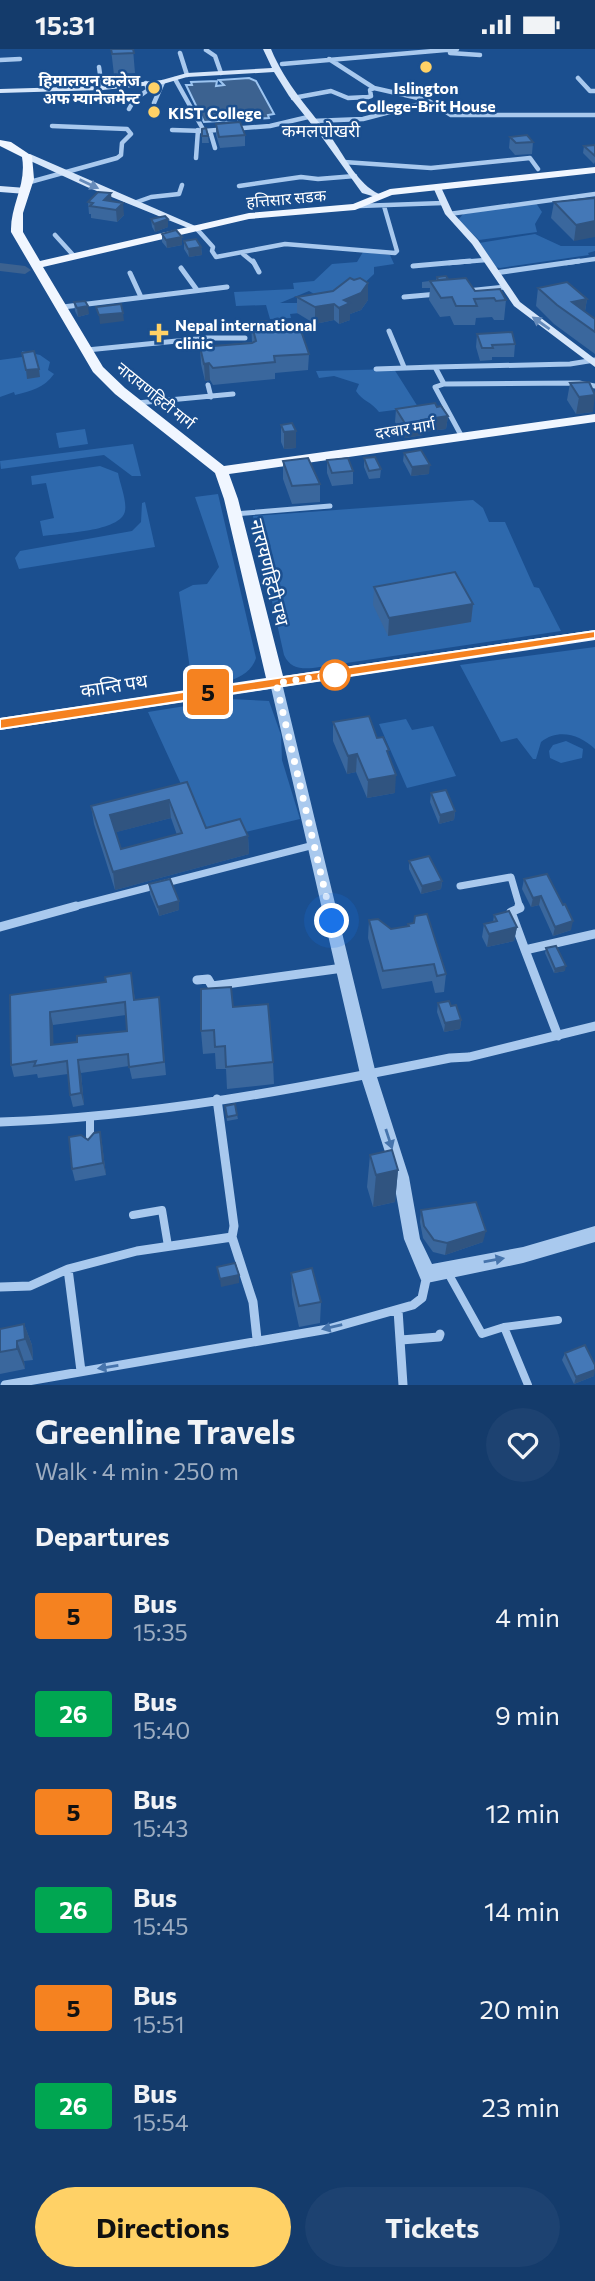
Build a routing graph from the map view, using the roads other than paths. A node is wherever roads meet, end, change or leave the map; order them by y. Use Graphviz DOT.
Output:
graph roads {
  1 [pos="267,49"];
  2 [pos="457,49"];
  3 [pos="206,50"];
  4 [pos="448,51"];
  5 [pos="180,53"];
  6 [pos="480,55"];
  7 [pos="20,58"];
  8 [pos="271,59"];
  9 [pos="329,59"];
  10 [pos="0,60"];
  11 [pos="282,64"];
  12 [pos="99,67"];
  13 [pos="274,70"];
  14 [pos="221,73"];
  15 [pos="187,75"];
  16 [pos="578,78"];
  17 [pos="175,79"];
  18 [pos="163,82"];
  19 [pos="146,83"];
  20 [pos="102,87"];
  21 [pos="373,88"];
  22 [pos="0,91"];
  23 [pos="595,91"];
  24 [pos="293,98"];
  25 [pos="429,102"];
  26 [pos="155,103"];
  27 [pos="129,109"];
  28 [pos="595,115"];
  29 [pos="310,119"];
  30 [pos="112,120"];
  31 [pos="52,126"];
  32 [pos="106,127"];
  33 [pos="172,130"];
  34 [pos="204,131"];
  35 [pos="2,142"];
  36 [pos="215,148"];
  37 [pos="0,154"];
  38 [pos="27,156"];
  39 [pos="196,158"];
  40 [pos="344,162"];
  41 [pos="538,169"];
  42 [pos="595,170"];
  43 [pos="64,171"];
  44 [pos="355,176"];
  45 [pos="181,185"];
  46 [pos="28,186"];
  47 [pos="239,186"];
  48 [pos="437,187"];
  49 [pos="0,189"];
  50 [pos="371,193"];
  51 [pos="595,194"];
  52 [pos="134,203"];
  53 [pos="443,203"];
  54 [pos="359,206"];
  55 [pos="384,206"];
  56 [pos="449,214"];
  57 [pos="196,227"];
  58 [pos="55,235"];
  59 [pos="243,254"];
  60 [pos="74,256"];
  61 [pos="595,259"];
  62 [pos="486,260"];
  63 [pos="36,265"];
  64 [pos="413,266"];
  65 [pos="181,268"];
  66 [pos="259,272"];
  67 [pos="130,273"];
  68 [pos="495,273"];
  69 [pos="227,287"];
  70 [pos="505,287"];
  71 [pos="197,290"];
  72 [pos="460,292"];
  73 [pos="448,293"];
  74 [pos="141,297"];
  75 [pos="404,297"];
  76 [pos="63,307"];
  77 [pos="389,331"];
  78 [pos="246,338"];
  79 [pos="87,349"];
  80 [pos="594,361"];
  81 [pos="404,367"];
  82 [pos="435,367"];
  83 [pos="376,369"];
  84 [pos="444,384"];
  85 [pos="208,385"];
  86 [pos="595,386"];
  87 [pos="233,394"];
  88 [pos="211,397"];
  89 [pos="137,403"];
  90 [pos="595,418"];
  91 [pos="595,425"];
  92 [pos="462,437"];
  93 [pos="205,457"];
  94 [pos="248,471"];
  95 [pos="223,475"];
  96 [pos="233,506"];
  97 [pos="330,506"];
  98 [pos="595,635"];
  99 [pos="276,683"];
  100 [pos="0,724"];
  101 [pos="314,845"];
  102 [pos="460,886"];
  103 [pos="0,927"];
  104 [pos="595,934"];
  105 [pos="525,950"];
  106 [pos="343,968"];
  107 [pos="197,980"];
  108 [pos="595,1026"];
  109 [pos="558,1036"];
  110 [pos="368,1074"];
  111 [pos="217,1098"];
  112 [pos="90,1116"];
  113 [pos="0,1122"];
  114 [pos="90,1146"];
  115 [pos="134,1215"];
  116 [pos="595,1234"];
  117 [pos="232,1237"];
  118 [pos="168,1247"];
  119 [pos="68,1269"];
  120 [pos="447,1269"];
  121 [pos="427,1274"];
  122 [pos="0,1287"];
  123 [pos="398,1310"];
  124 [pos="558,1320"];
  125 [pos="504,1327"];
  126 [pos="440,1334"];
  127 [pos="257,1339"];
  128 [pos="401,1340"];
  129 [pos="81,1371"];
  130 [pos="34,1382"];
  131 [pos="5,1385"];
  132 [pos="403,1385"];
  133 [pos="528,1385"];
  1 -- 8 [label="main road"];
  2 -- 4 [label="street"];
  3 -- 14 [label="street"];
  4 -- 6 [label="street"];
  4 -- 9 [label="street"];
  5 -- 15 [label="street"];
  7 -- 10 [label="street"];
  8 -- 11 [label="main road"];
  8 -- 13 [label="main road"];
  9 -- 11 [label="street"];
  9 -- 21 [label="street"];
  11 -- 13 [label="main road"];
  12 -- 20 [label="street"];
  13 -- 14 [label="main road"];
  13 -- 24 [label="main road"];
  14 -- 15 [label="main road"];
  15 -- 17 [label="main road"];
  16 -- 23 [label="street"];
  17 -- 18 [label="main road"];
  17 -- 34 [label="street"];
  18 -- 19 [label="main road"];
  18 -- 26 [label="street"];
  19 -- 20 [label="main road"];
  19 -- 27 [label="street"];
  20 -- 22 [label="main road"];
  21 -- 24 [label="street"];
  21 -- 25 [label="street"];
  24 -- 29 [label="main road"];
  25 -- 28 [label="street"];
  25 -- 29 [label="street"];
  29 -- 34 [label="street"];
  29 -- 40 [label="main road"];
  30 -- 32 [label="street"];
  31 -- 32 [label="street"];
  32 -- 43 [label="street"];
  33 -- 34 [label="street"];
  34 -- 36 [label="street"];
  34 -- 39 [label="street"];
  35 -- 38 [label="main road"];
  37 -- 38 [label="main road"];
  38 -- 43 [label="main road"];
  38 -- 46 [label="main road"];
  40 -- 41 [label="street"];
  40 -- 44 [label="main road"];
  42 -- 48 [label="main road, हत्तिसार सडक"];
  43 -- 46 [label="street"];
  43 -- 52 [label="main road, one-way"];
  44 -- 47 [label="street"];
  44 -- 50 [label="main road"];
  45 -- 52 [label="street"];
  46 -- 49 [label="main road"];
  46 -- 63 [label="main road, नारायणहिटी मार्ग"];
  48 -- 50 [label="main road, हत्तिसार सडक"];
  48 -- 53 [label="main road"];
  50 -- 54 [label="main road, हत्तिसार सडक"];
  51 -- 56 [label="street"];
  52 -- 57 [label="main road"];
  53 -- 55 [label="street"];
  53 -- 56 [label="main road"];
  54 -- 55 [label="street"];
  54 -- 57 [label="main road, हत्तिसार सडक"];
  55 -- 59 [label="street"];
  56 -- 62 [label="main road"];
  57 -- 59 [label="street"];
  57 -- 60 [label="main road, हत्तिसार सडक"];
  58 -- 60 [label="street"];
  59 -- 66 [label="street"];
  60 -- 63 [label="main road, हत्तिसार सडक"];
  61 -- 68 [label="street"];
  62 -- 64 [label="street"];
  62 -- 68 [label="main road"];
  63 -- 76 [label="main road, नारायणहिटी मार्ग"];
  65 -- 71 [label="street"];
  67 -- 74 [label="street"];
  68 -- 70 [label="main road"];
  69 -- 71 [label="street"];
  70 -- 72 [label="street"];
  80 -- 70 [label="main road, one-way"];
  71 -- 74 [label="street"];
  73 -- 75 [label="street"];
  74 -- 76 [label="street"];
  76 -- 79 [label="main road, नारायणहिटी मार्ग"];
  77 -- 81 [label="street"];
  78 -- 79 [label="street"];
  79 -- 89 [label="main road, नारायणहिटी मार्ग"];
  80 -- 82 [label="street"];
  81 -- 82 [label="street"];
  81 -- 83 [label="street"];
  82 -- 84 [label="street"];
  84 -- 86 [label="street"];
  84 -- 92 [label="street"];
  85 -- 88 [label="street"];
  87 -- 88 [label="street"];
  88 -- 89 [label="street"];
  89 -- 93 [label="main road, नारायणहिटी मार्ग"];
  90 -- 92 [label="main road, दरबार मार्ग"];
  91 -- 94 [label="main road, दरबार मार्ग"];
  92 -- 94 [label="main road, दरबार मार्ग"];
  93 -- 94 [label="main road"];
  93 -- 95 [label="main road, नारायणहिटी मार्ग"];
  94 -- 95 [label="main road, दरबार मार्ग"];
  94 -- 96 [label="main road"];
  95 -- 96 [label="main road, नारायणहिटी पथ"];
  96 -- 97 [label="street"];
  96 -- 99 [label="main road, नारायणहिटी पथ"];
  98 -- 99 [label="main road, कान्ति पथ"];
  99 -- 100 [label="main road, कान्ति पथ"];
  99 -- 101 [label="street"];
  101 -- 103 [label="street"];
  101 -- 106 [label="street"];
  102 -- 105 [label="street"];
  104 -- 105 [label="street"];
  105 -- 109 [label="street"];
  106 -- 107 [label="street"];
  106 -- 110 [label="street"];
  108 -- 109 [label="street"];
  109 -- 110 [label="street"];
  110 -- 111 [label="street"];
  110 -- 121 [label="street, one-way"];
  111 -- 112 [label="street"];
  111 -- 117 [label="street"];
  112 -- 113 [label="street"];
  112 -- 114 [label="street"];
  115 -- 118 [label="street"];
  120 -- 116 [label="street, one-way"];
  117 -- 118 [label="street"];
  117 -- 127 [label="street"];
  118 -- 119 [label="street"];
  119 -- 122 [label="street"];
  119 -- 129 [label="street"];
  120 -- 121 [label="street"];
  120 -- 125 [label="street"];
  121 -- 123 [label="street"];
  123 -- 127 [label="street, one-way"];
  123 -- 128 [label="street"];
  124 -- 125 [label="street"];
  125 -- 133 [label="street"];
  126 -- 128 [label="street"];
  127 -- 129 [label="street, one-way"];
  128 -- 132 [label="street"];
  129 -- 130 [label="street"];
  130 -- 131 [label="street"];
}
